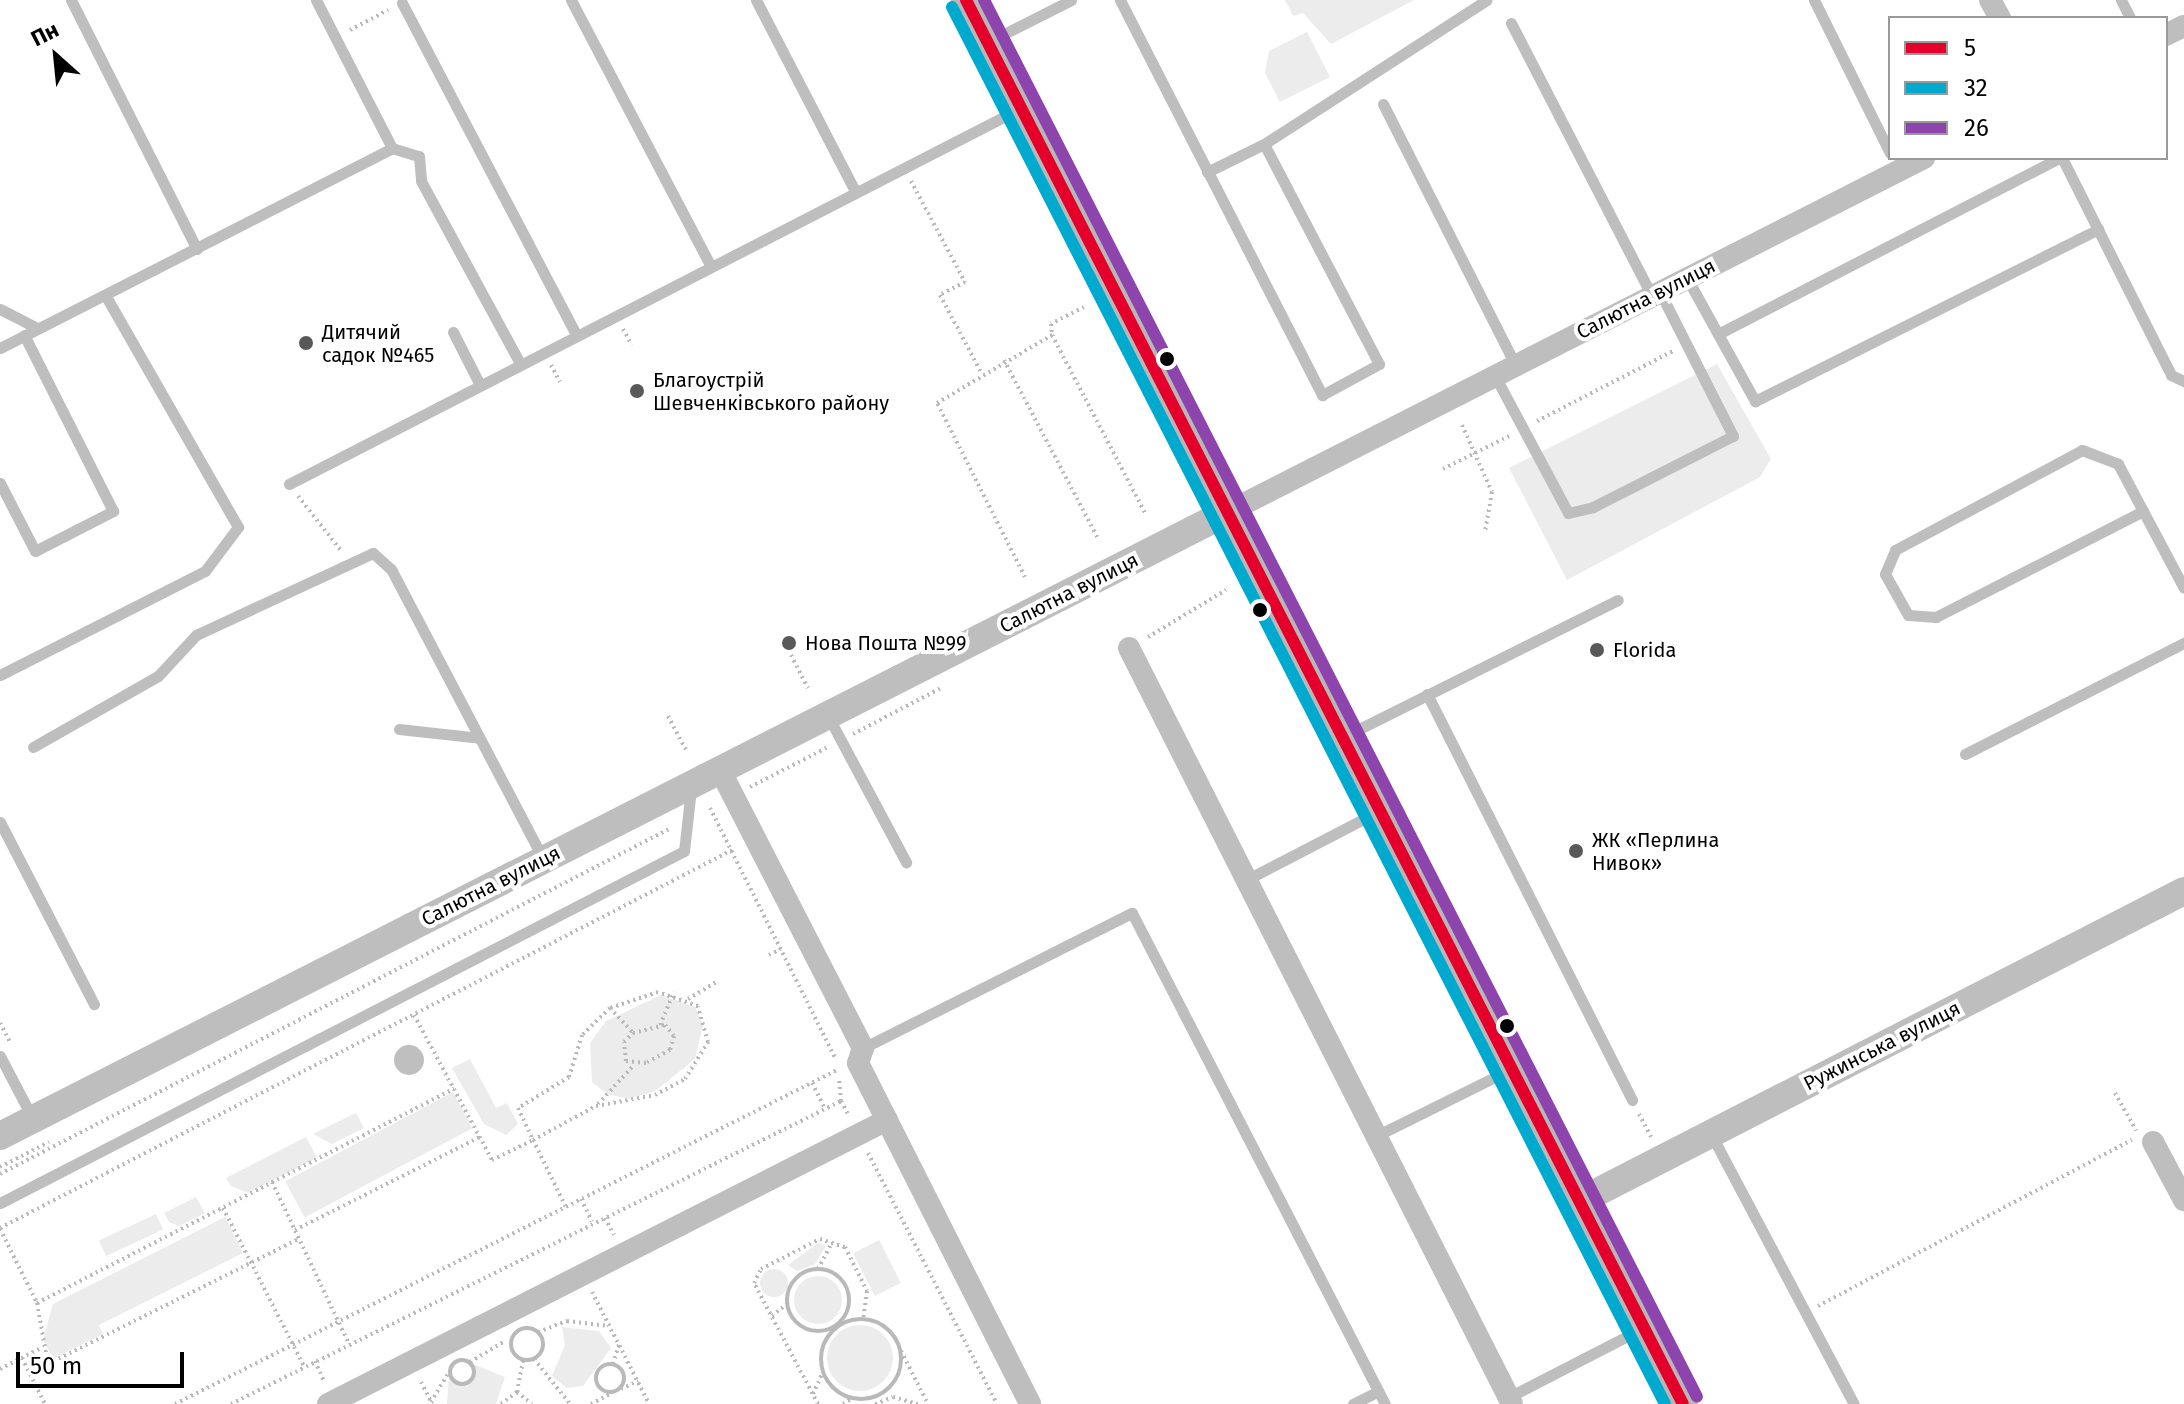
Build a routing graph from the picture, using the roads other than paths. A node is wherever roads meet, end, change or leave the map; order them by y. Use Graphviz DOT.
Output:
graph roads {
  1 [pos="71,0"];
  2 [pos="316,0"];
  3 [pos="571,0"];
  4 [pos="756,0"];
  5 [pos="966,0"];
  6 [pos="1071,0"];
  7 [pos="1120,0"];
  8 [pos="1487,0"];
  9 [pos="1814,0"];
  10 [pos="402,3"];
  11 [pos="1511,23"];
  12 [pos="988,42"];
  13 [pos="1383,104"];
  14 [pos="1021,108"];
  15 [pos="1264,144"];
  16 [pos="392,148"];
  17 [pos="1888,149"];
  18 [pos="2056,160"];
  19 [pos="2061,160"];
  20 [pos="1894,161"];
  21 [pos="1207,172"];
  22 [pos="856,193"];
  23 [pos="2098,229"];
  24 [pos="197,249"];
  25 [pos="711,267"];
  26 [pos="1687,278"];
  27 [pos="1656,294"];
  28 [pos="105,295"];
  29 [pos="0,309"];
  30 [pos="37,328"];
  31 [pos="453,332"];
  32 [pos="1718,334"];
  33 [pos="24,335"];
  34 [pos="577,336"];
  35 [pos="0,348"];
  36 [pos="521,365"];
  37 [pos="1516,366"];
  38 [pos="1495,376"];
  39 [pos="2184,381"];
  40 [pos="480,385"];
  41 [pos="0,483"];
  42 [pos="289,484"];
  43 [pos="2143,511"];
  44 [pos="1228,512"];
  45 [pos="2184,588"];
  46 [pos="1618,600"];
  47 [pos="2184,643"];
  48 [pos="1129,648"];
  49 [pos="0,675"];
  50 [pos="1427,694"];
  51 [pos="827,715"];
  52 [pos="399,729"];
  53 [pos="1343,737"];
  54 [pos="480,738"];
  55 [pos="33,747"];
  56 [pos="1965,754"];
  57 [pos="720,770"];
  58 [pos="692,784"];
  59 [pos="1379,811"];
  60 [pos="0,822"];
  61 [pos="543,860"];
  62 [pos="906,862"];
  63 [pos="1246,880"];
  64 [pos="2184,891"];
  65 [pos="94,1004"];
  66 [pos="863,1048"];
  67 [pos="0,1056"];
  68 [pos="1511,1069"];
  69 [pos="1632,1100"];
  70 [pos="33,1119"];
  71 [pos="887,1120"];
  72 [pos="1711,1134"];
  73 [pos="0,1136"];
  74 [pos="1375,1137"];
  75 [pos="2153,1142"];
  76 [pos="2184,1200"];
  77 [pos="1580,1201"];
  78 [pos="0,1203"];
  79 [pos="1644,1328"];
  80 [pos="1378,1391"];
  81 [pos="1510,1401"];
  82 [pos="328,1404"];
  83 [pos="1030,1404"];
  84 [pos="1353,1404"];
  85 [pos="1385,1404"];
  86 [pos="1683,1404"];
  87 [pos="1854,1404"];
  1 -- 24 [label="lane"];
  2 -- 16 [label="lane"];
  3 -- 25 [label="lane"];
  4 -- 22 [label="lane"];
  5 -- 12 [label="main road"];
  6 -- 12 [label="lane"];
  7 -- 21 [label="lane"];
  8 -- 15 [label="lane"];
  9 -- 17 [label="lane"];
  10 -- 34 [label="lane"];
  11 -- 27 [label="lane"];
  12 -- 14 [label="main road"];
  13 -- 37 [label="lane"];
  14 -- 22 [label="lane"];
  14 -- 44 [label="main road"];
  15 -- 21 [label="lane"];
  15 -- 21 [label="lane"];
  16 -- 24 [label="lane"];
  16 -- 36 [label="lane"];
  18 -- 32 [label="lane"];
  19 -- 23 [label="lane"];
  20 -- 26 [label="street, Салютна вулиця"];
  22 -- 25 [label="lane"];
  23 -- 32 [label="lane"];
  23 -- 39 [label="lane"];
  24 -- 28 [label="lane"];
  25 -- 34 [label="lane"];
  26 -- 27 [label="street, Салютна вулиця"];
  26 -- 32 [label="lane"];
  27 -- 37 [label="street, Салютна вулиця"];
  27 -- 38 [label="lane"];
  28 -- 30 [label="lane"];
  28 -- 49 [label="lane"];
  29 -- 30 [label="lane"];
  30 -- 33 [label="lane"];
  31 -- 40 [label="lane"];
  33 -- 35 [label="lane"];
  33 -- 41 [label="lane"];
  34 -- 36 [label="lane"];
  36 -- 40 [label="lane"];
  37 -- 38 [label="street, Салютна вулиця"];
  38 -- 44 [label="street, Салютна вулиця"];
  40 -- 42 [label="lane"];
  43 -- 43 [label="lane"];
  43 -- 45 [label="lane"];
  44 -- 51 [label="street, Салютна вулиця"];
  44 -- 53 [label="main road"];
  46 -- 50 [label="lane"];
  47 -- 56 [label="lane"];
  48 -- 63 [label="street"];
  50 -- 53 [label="lane"];
  50 -- 69 [label="lane"];
  51 -- 57 [label="street, Салютна вулиця"];
  51 -- 62 [label="lane"];
  52 -- 54 [label="lane"];
  53 -- 59 [label="main road"];
  54 -- 55 [label="lane"];
  54 -- 61 [label="lane"];
  57 -- 58 [label="street, Салютна вулиця"];
  57 -- 66 [label="street"];
  58 -- 61 [label="street, Салютна вулиця"];
  58 -- 78 [label="lane"];
  59 -- 63 [label="lane"];
  59 -- 68 [label="main road"];
  60 -- 65 [label="lane"];
  61 -- 70 [label="street, Салютна вулиця"];
  63 -- 74 [label="street"];
  64 -- 72 [label="street, Ружинська вулиця"];
  66 -- 71 [label="street"];
  66 -- 80 [label="lane"];
  67 -- 70 [label="lane"];
  68 -- 74 [label="lane"];
  68 -- 77 [label="main road"];
  70 -- 73 [label="street, Салютна вулиця"];
  71 -- 82 [label="street"];
  71 -- 83 [label="street"];
  72 -- 77 [label="street, Ружинська вулиця"];
  72 -- 87 [label="lane"];
  74 -- 81 [label="street"];
  75 -- 76 [label="street"];
  77 -- 79 [label="main road"];
  79 -- 81 [label="lane"];
  79 -- 86 [label="main road"];
  80 -- 84 [label="lane"];
  80 -- 85 [label="lane"];
}
